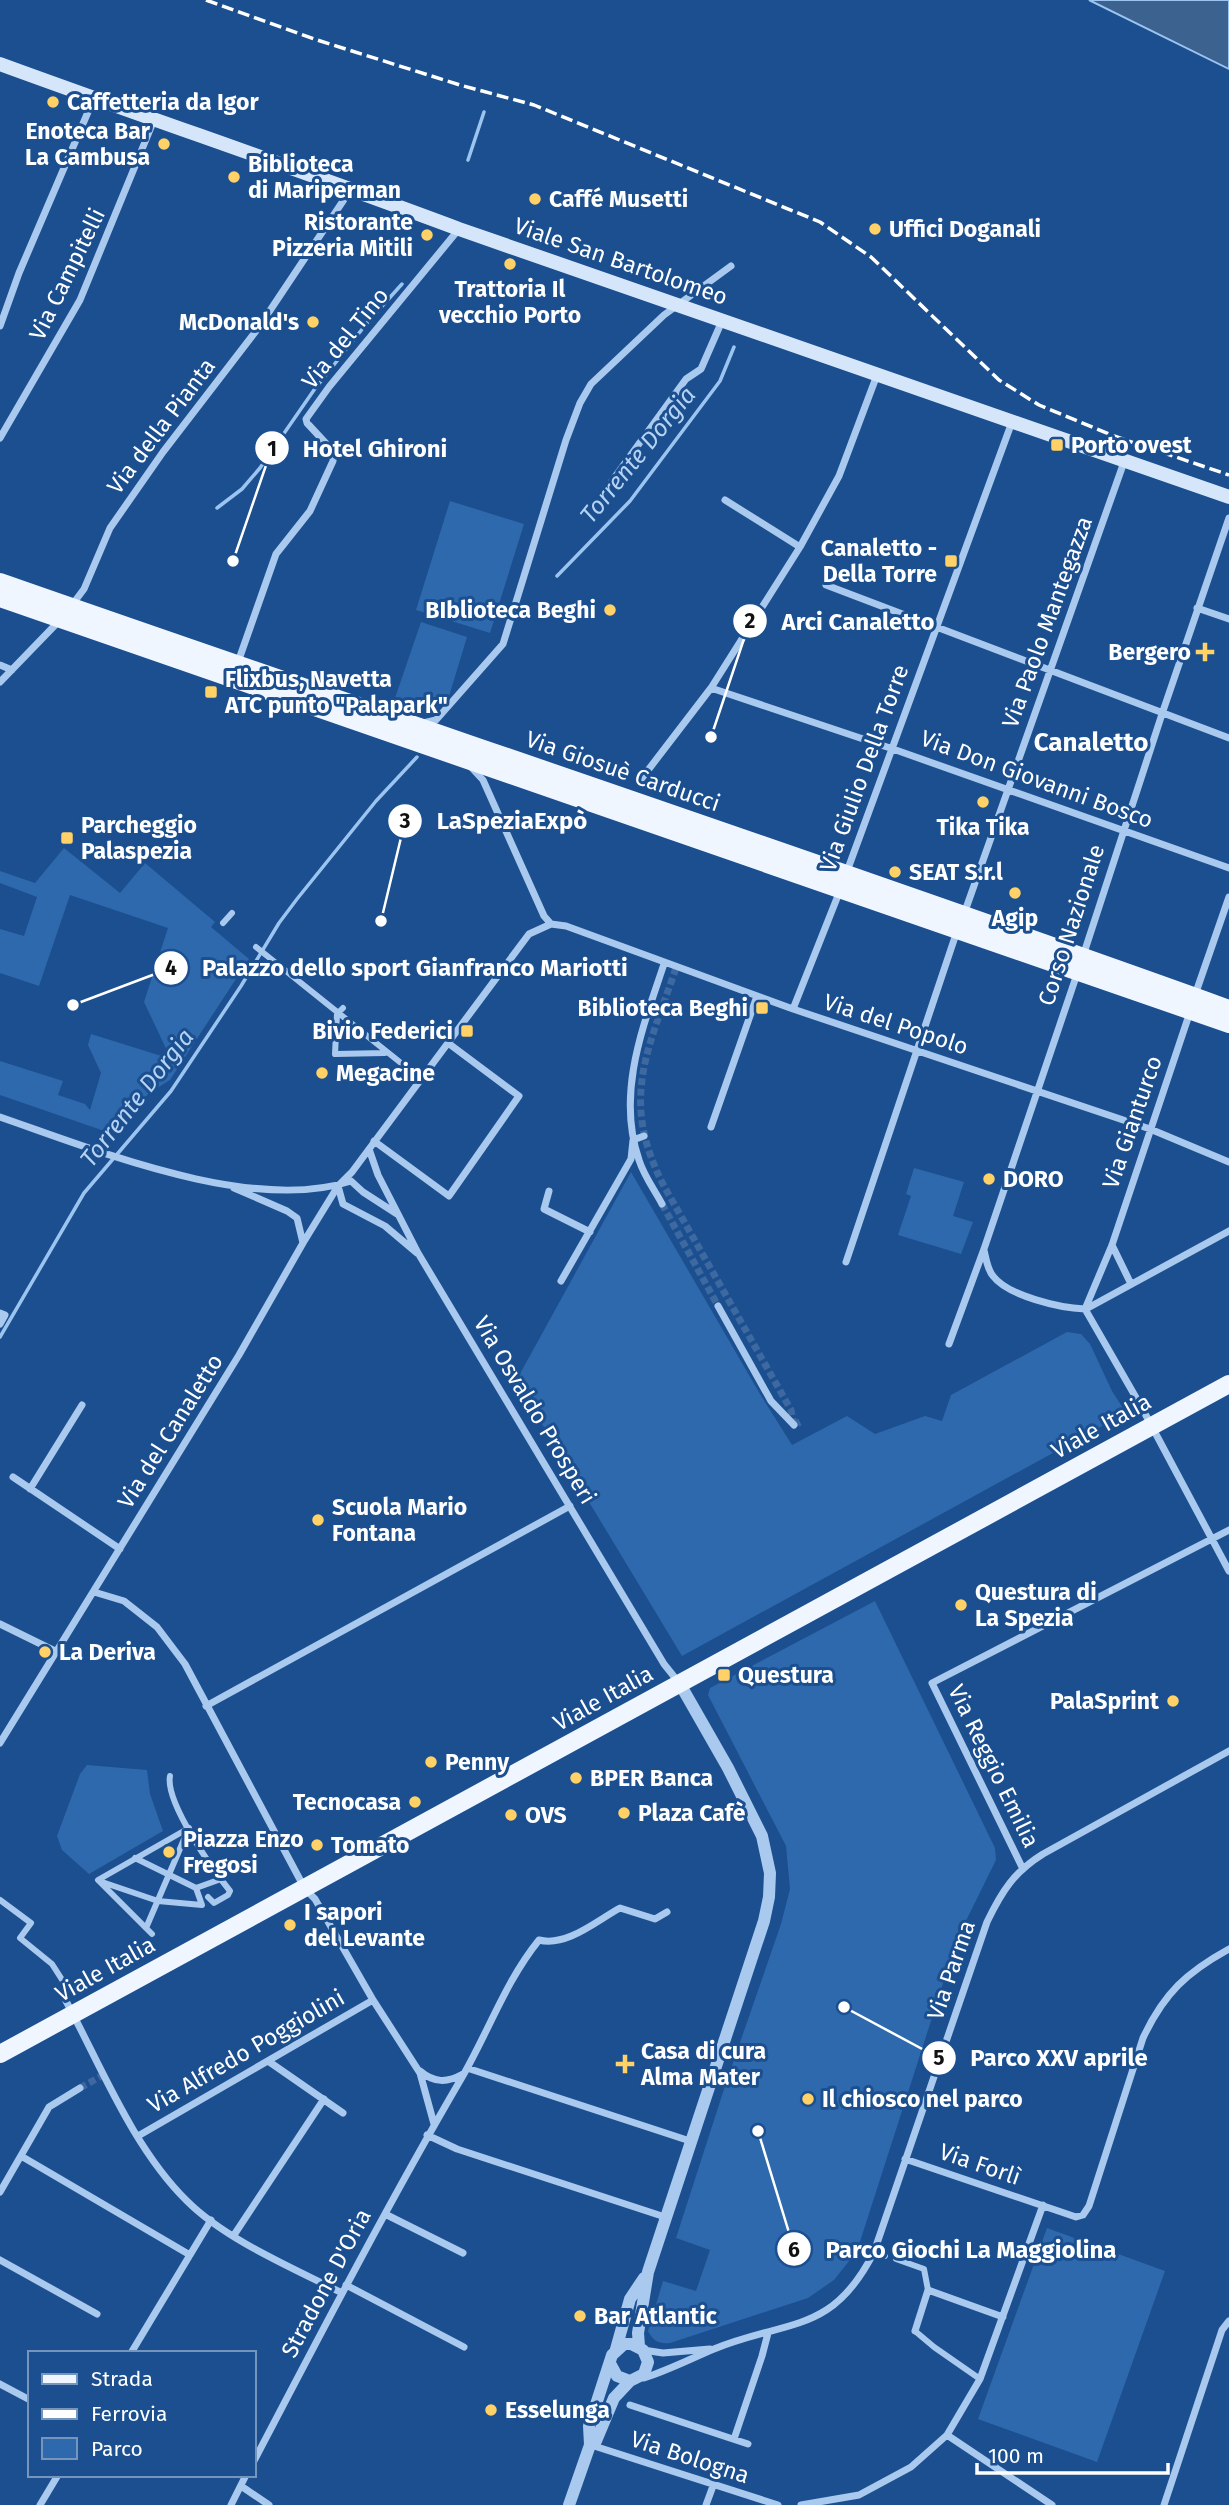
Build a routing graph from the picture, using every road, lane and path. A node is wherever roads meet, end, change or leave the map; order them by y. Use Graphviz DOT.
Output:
graph roads {
  1 [pos="0,64"];
  2 [pos="94,98"];
  3 [pos="154,120"];
  4 [pos="352,188"];
  5 [pos="459,229"];
  6 [pos="731,266"];
  7 [pos="678,305"];
  8 [pos="722,320"];
  9 [pos="0,326"];
  10 [pos="877,374"];
  11 [pos="1012,421"];
  12 [pos="0,438"];
  13 [pos="1124,462"];
  14 [pos="604,492"];
  15 [pos="1229,498"];
  16 [pos="725,500"];
  17 [pos="1229,518"];
  18 [pos="800,547"];
  19 [pos="0,582"];
  20 [pos="826,585"];
  21 [pos="0,598"];
  22 [pos="1197,608"];
  23 [pos="66,613"];
  24 [pos="1229,620"];
  25 [pos="937,626"];
  26 [pos="0,665"];
  27 [pos="237,665"];
  28 [pos="12,670"];
  29 [pos="1051,670"];
  30 [pos="0,682"];
  31 [pos="711,688"];
  32 [pos="1163,711"];
  33 [pos="411,725"];
  34 [pos="1229,738"];
  35 [pos="893,749"];
  36 [pos="460,757"];
  37 [pos="642,778"];
  38 [pos="1007,790"];
  39 [pos="1124,831"];
  40 [pos="1229,868"];
  41 [pos="843,882"];
  42 [pos="1229,897"];
  43 [pos="232,913"];
  44 [pos="223,923"];
  45 [pos="960,923"];
  46 [pos="551,924"];
  47 [pos="256,947"];
  48 [pos="664,964"];
  49 [pos="1080,965"];
  50 [pos="757,996"];
  51 [pos="1193,1004"];
  52 [pos="343,1008"];
  53 [pos="793,1009"];
  54 [pos="1229,1009"];
  55 [pos="337,1014"];
  56 [pos="1229,1024"];
  57 [pos="448,1043"];
  58 [pos="916,1051"];
  59 [pos="385,1053"];
  60 [pos="421,1079"];
  61 [pos="1038,1091"];
  62 [pos="0,1118"];
  63 [pos="711,1127"];
  64 [pos="1150,1129"];
  65 [pos="644,1136"];
  66 [pos="633,1140"];
  67 [pos="374,1141"];
  68 [pos="369,1149"];
  69 [pos="1229,1162"];
  70 [pos="227,1185"];
  71 [pos="338,1186"];
  72 [pos="549,1191"];
  73 [pos="662,1204"];
  74 [pos="401,1217"];
  75 [pos="1229,1231"];
  76 [pos="590,1232"];
  77 [pos="303,1242"];
  78 [pos="1112,1245"];
  79 [pos="984,1249"];
  80 [pos="418,1253"];
  81 [pos="846,1262"];
  82 [pos="561,1281"];
  83 [pos="1132,1284"];
  84 [pos="718,1306"];
  85 [pos="1085,1309"];
  86 [pos="0,1313"];
  87 [pos="0,1324"];
  88 [pos="949,1344"];
  89 [pos="1229,1384"];
  90 [pos="82,1405"];
  91 [pos="794,1425"];
  92 [pos="1152,1426"];
  93 [pos="13,1477"];
  94 [pos="30,1489"];
  95 [pos="570,1506"];
  96 [pos="1229,1530"];
  97 [pos="1211,1539"];
  98 [pos="120,1549"];
  99 [pos="1229,1572"];
  100 [pos="94,1592"];
  101 [pos="0,1624"];
  102 [pos="57,1652"];
  103 [pos="680,1684"];
  104 [pos="206,1706"];
  105 [pos="0,1743"];
  106 [pos="1229,1751"];
  107 [pos="170,1776"];
  108 [pos="189,1828"];
  109 [pos="135,1858"];
  110 [pos="1022,1867"];
  111 [pos="169,1875"];
  112 [pos="221,1879"];
  113 [pos="98,1880"];
  114 [pos="195,1888"];
  115 [pos="305,1889"];
  116 [pos="0,1900"];
  117 [pos="158,1901"];
  118 [pos="202,1903"];
  119 [pos="667,1912"];
  120 [pos="1229,1949"];
  121 [pos="373,2000"];
  122 [pos="70,2008"];
  123 [pos="0,2054"];
  124 [pos="268,2061"];
  125 [pos="418,2070"];
  126 [pos="465,2071"];
  127 [pos="79,2088"];
  128 [pos="324,2099"];
  129 [pos="343,2113"];
  130 [pos="434,2124"];
  131 [pos="427,2135"];
  132 [pos="138,2136"];
  133 [pos="690,2141"];
  134 [pos="21,2156"];
  135 [pos="905,2159"];
  136 [pos="0,2192"];
  137 [pos="1043,2206"];
  138 [pos="385,2214"];
  139 [pos="665,2217"];
  140 [pos="211,2220"];
  141 [pos="234,2235"];
  142 [pos="874,2252"];
  143 [pos="463,2253"];
  144 [pos="190,2255"];
  145 [pos="885,2256"];
  146 [pos="896,2259"];
  147 [pos="0,2260"];
  148 [pos="648,2272"];
  149 [pos="344,2289"];
  150 [pos="928,2290"];
  151 [pos="97,2314"];
  152 [pos="1003,2318"];
  153 [pos="1229,2321"];
  154 [pos="915,2331"];
  155 [pos="768,2333"];
  156 [pos="464,2347"];
  157 [pos="641,2348"];
  158 [pos="616,2349"];
  159 [pos="715,2349"];
  160 [pos="132,2351"];
  161 [pos="611,2365"];
  162 [pos="980,2379"];
  163 [pos="633,2380"];
  164 [pos="0,2384"];
  165 [pos="28,2399"];
  166 [pos="630,2405"];
  167 [pos="947,2435"];
  168 [pos="734,2439"];
  169 [pos="748,2444"];
  170 [pos="590,2445"];
  171 [pos="256,2457"];
  172 [pos="57,2477"];
  173 [pos="245,2477"];
  174 [pos="241,2486"];
  175 [pos="713,2486"];
  176 [pos="40,2505"];
  177 [pos="231,2505"];
  178 [pos="269,2505"];
  179 [pos="569,2505"];
  180 [pos="706,2505"];
  181 [pos="778,2505"];
  182 [pos="802,2505"];
  183 [pos="1052,2505"];
  184 [pos="1164,2505"];
  1 -- 2 [label="main road, Viale San Bartolomeo"];
  2 -- 3 [label="main road, Viale San Bartolomeo"];
  2 -- 9 [label="street"];
  3 -- 4 [label="main road, Viale San Bartolomeo"];
  3 -- 12 [label="street, Via Campitelli"];
  4 -- 5 [label="main road, Viale San Bartolomeo"];
  4 -- 23 [label="street, Via della Pianta"];
  5 -- 7 [label="main road, Viale San Bartolomeo"];
  5 -- 27 [label="street, Via del Tino"];
  6 -- 7 [label="street"];
  7 -- 8 [label="main road, Viale San Bartolomeo"];
  7 -- 33 [label="street"];
  8 -- 10 [label="main road, Viale San Bartolomeo"];
  8 -- 14 [label="street"];
  10 -- 11 [label="main road, Viale San Bartolomeo"];
  10 -- 18 [label="street"];
  11 -- 13 [label="main road, Viale San Bartolomeo"];
  11 -- 25 [label="street, Via Giulio Della Torre"];
  13 -- 15 [label="main road, Viale San Bartolomeo"];
  13 -- 29 [label="street, Via Paolo Mantegazza"];
  16 -- 18 [label="street"];
  17 -- 22 [label="street, Corso Nazionale"];
  18 -- 31 [label="street"];
  19 -- 23 [label="main road, Via Giosuè Carducci"];
  20 -- 25 [label="street"];
  21 -- 23 [label="main road, Via Giosuè Carducci"];
  22 -- 24 [label="street"];
  22 -- 32 [label="street, Corso Nazionale"];
  23 -- 27 [label="main road, Via Giosuè Carducci"];
  23 -- 28 [label="street, Via della Pianta"];
  23 -- 36 [label="main road, Via Giosuè Carducci"];
  25 -- 29 [label="street"];
  25 -- 35 [label="street, Via Giulio Della Torre"];
  26 -- 28 [label="street"];
  27 -- 33 [label="main road, Via Giosuè Carducci"];
  28 -- 30 [label="street, Via della Pianta"];
  29 -- 32 [label="street"];
  29 -- 38 [label="street, Via Paolo Mantegazza"];
  31 -- 35 [label="street, Via Don Giovanni Bosco"];
  31 -- 37 [label="street"];
  32 -- 34 [label="street"];
  32 -- 39 [label="street, Corso Nazionale"];
  33 -- 41 [label="main road, Via Giosuè Carducci"];
  35 -- 38 [label="street, Via Don Giovanni Bosco"];
  35 -- 41 [label="street, Via Giulio Della Torre"];
  36 -- 41 [label="main road, Via Giosuè Carducci"];
  36 -- 46 [label="street"];
  38 -- 39 [label="street, Via Don Giovanni Bosco"];
  38 -- 45 [label="street, Via Paolo Mantegazza"];
  39 -- 40 [label="street, Via Don Giovanni Bosco"];
  39 -- 49 [label="street, Corso Nazionale"];
  41 -- 45 [label="main road, Via Giosuè Carducci"];
  41 -- 53 [label="street, Via Giulio Della Torre"];
  42 -- 51 [label="street, Via Gianturco"];
  43 -- 44 [label="street"];
  45 -- 49 [label="main road, Via Giosuè Carducci"];
  45 -- 58 [label="street, Via Paolo Mantegazza"];
  46 -- 48 [label="street, Via del Popolo"];
  46 -- 57 [label="street, Via del Canaletto"];
  47 -- 55 [label="street"];
  48 -- 50 [label="street, Via del Popolo"];
  48 -- 66 [label="street"];
  49 -- 51 [label="main road, Via Giosuè Carducci"];
  49 -- 61 [label="street, Corso Nazionale"];
  50 -- 53 [label="street, Via del Popolo"];
  50 -- 63 [label="street"];
  51 -- 54 [label="main road, Via Giosuè Carducci"];
  51 -- 56 [label="main road, Via Giosuè Carducci"];
  51 -- 64 [label="street, Via Gianturco"];
  52 -- 55 [label="street"];
  53 -- 58 [label="street, Via del Popolo"];
  55 -- 59 [label="street"];
  55 -- 59 [label="street"];
  57 -- 60 [label="street, Via del Canaletto"];
  57 -- 67 [label="street"];
  58 -- 61 [label="street, Via del Popolo"];
  58 -- 81 [label="street, Via Paolo Mantegazza"];
  59 -- 60 [label="street"];
  60 -- 67 [label="street, Via del Canaletto"];
  61 -- 64 [label="street, Via del Popolo"];
  61 -- 79 [label="street, Corso Nazionale"];
  62 -- 70 [label="street"];
  64 -- 69 [label="street, Via del Popolo"];
  64 -- 78 [label="street, Via Gianturco"];
  65 -- 66 [label="street"];
  66 -- 73 [label="street"];
  66 -- 76 [label="street"];
  67 -- 68 [label="street, Via del Canaletto"];
  68 -- 71 [label="street, Via del Canaletto"];
  68 -- 74 [label="street, Via Osvaldo Prosperi"];
  70 -- 71 [label="street"];
  70 -- 77 [label="street"];
  71 -- 74 [label="street"];
  71 -- 77 [label="street, Via del Canaletto"];
  71 -- 80 [label="street"];
  72 -- 76 [label="street"];
  74 -- 80 [label="street, Via Osvaldo Prosperi"];
  75 -- 83 [label="street"];
  76 -- 82 [label="street"];
  77 -- 98 [label="street, Via del Canaletto"];
  78 -- 83 [label="street"];
  78 -- 85 [label="street, Via Gianturco"];
  79 -- 85 [label="street"];
  79 -- 88 [label="street, Corso Nazionale"];
  80 -- 95 [label="street, Via Osvaldo Prosperi"];
  83 -- 85 [label="street"];
  84 -- 91 [label="street"];
  85 -- 92 [label="street"];
  86 -- 87 [label="street"];
  89 -- 92 [label="main road, Viale Italia"];
  90 -- 94 [label="street"];
  92 -- 97 [label="street"];
  92 -- 103 [label="main road, Viale Italia"];
  93 -- 94 [label="street"];
  94 -- 98 [label="street"];
  95 -- 103 [label="street, Via Osvaldo Prosperi"];
  95 -- 104 [label="street"];
  96 -- 97 [label="street"];
  97 -- 99 [label="street"];
  97 -- 110 [label="street, Via Reggio Emilia"];
  98 -- 100 [label="street, Via del Canaletto"];
  100 -- 102 [label="street, Via del Canaletto"];
  100 -- 104 [label="street"];
  101 -- 102 [label="street"];
  102 -- 105 [label="street, Via del Canaletto"];
  103 -- 115 [label="main road, Viale Italia"];
  103 -- 133 [label="street"];
  104 -- 115 [label="street"];
  106 -- 110 [label="street, Via Parma"];
  107 -- 108 [label="street"];
  108 -- 109 [label="street"];
  108 -- 111 [label="street"];
  108 -- 112 [label="street"];
  109 -- 111 [label="street"];
  109 -- 113 [label="street"];
  110 -- 135 [label="street, Via Parma"];
  111 -- 114 [label="street"];
  111 -- 117 [label="street"];
  112 -- 114 [label="street"];
  112 -- 118 [label="street"];
  113 -- 117 [label="street"];
  113 -- 117 [label="street"];
  114 -- 118 [label="street"];
  115 -- 121 [label="street"];
  115 -- 122 [label="main road, Viale Italia"];
  116 -- 122 [label="street"];
  117 -- 118 [label="street"];
  119 -- 126 [label="street, Stradone D'Oria"];
  120 -- 137 [label="street"];
  121 -- 124 [label="street, Via Alfredo Poggiolini"];
  121 -- 125 [label="street"];
  122 -- 123 [label="main road, Viale Italia"];
  122 -- 132 [label="street"];
  124 -- 128 [label="street"];
  124 -- 132 [label="street, Via Alfredo Poggiolini"];
  125 -- 126 [label="street"];
  125 -- 130 [label="street"];
  126 -- 130 [label="street, Stradone D'Oria"];
  126 -- 133 [label="street"];
  127 -- 134 [label="street"];
  128 -- 129 [label="street"];
  128 -- 141 [label="street"];
  130 -- 131 [label="street, Stradone D'Oria"];
  131 -- 138 [label="street, Stradone D'Oria"];
  131 -- 139 [label="street"];
  132 -- 140 [label="street"];
  133 -- 139 [label="street"];
  134 -- 136 [label="street"];
  134 -- 144 [label="street"];
  135 -- 137 [label="street, Via Forlì"];
  135 -- 142 [label="street, Via Parma"];
  137 -- 152 [label="street"];
  138 -- 143 [label="street"];
  138 -- 149 [label="street, Stradone D'Oria"];
  139 -- 148 [label="street"];
  140 -- 141 [label="street"];
  140 -- 144 [label="street"];
  141 -- 149 [label="street"];
  142 -- 145 [label="street"];
  142 -- 155 [label="street, Via Parma"];
  144 -- 160 [label="street"];
  146 -- 150 [label="street"];
  147 -- 151 [label="street"];
  148 -- 157 [label="street"];
  148 -- 158 [label="street"];
  149 -- 156 [label="street"];
  149 -- 171 [label="street, Stradone D'Oria"];
  150 -- 152 [label="street"];
  150 -- 154 [label="street"];
  152 -- 162 [label="street"];
  153 -- 184 [label="street"];
  154 -- 162 [label="street"];
  155 -- 159 [label="street, Via Parma"];
  155 -- 168 [label="street"];
  157 -- 158 [label="street"];
  157 -- 159 [label="street, Via Parma"];
  157 -- 163 [label="street"];
  158 -- 161 [label="street"];
  159 -- 163 [label="street, Via Parma"];
  161 -- 163 [label="street"];
  161 -- 170 [label="street"];
  162 -- 167 [label="street"];
  163 -- 170 [label="street"];
  164 -- 165 [label="street"];
  166 -- 168 [label="street"];
  167 -- 182 [label="street"];
  167 -- 183 [label="street"];
  168 -- 169 [label="street"];
  170 -- 175 [label="street, Via Bologna"];
  170 -- 179 [label="street"];
  172 -- 176 [label="street"];
  173 -- 174 [label="street"];
  174 -- 177 [label="street"];
  174 -- 178 [label="street"];
  175 -- 180 [label="street"];
  175 -- 181 [label="street, Via Bologna"];
}
